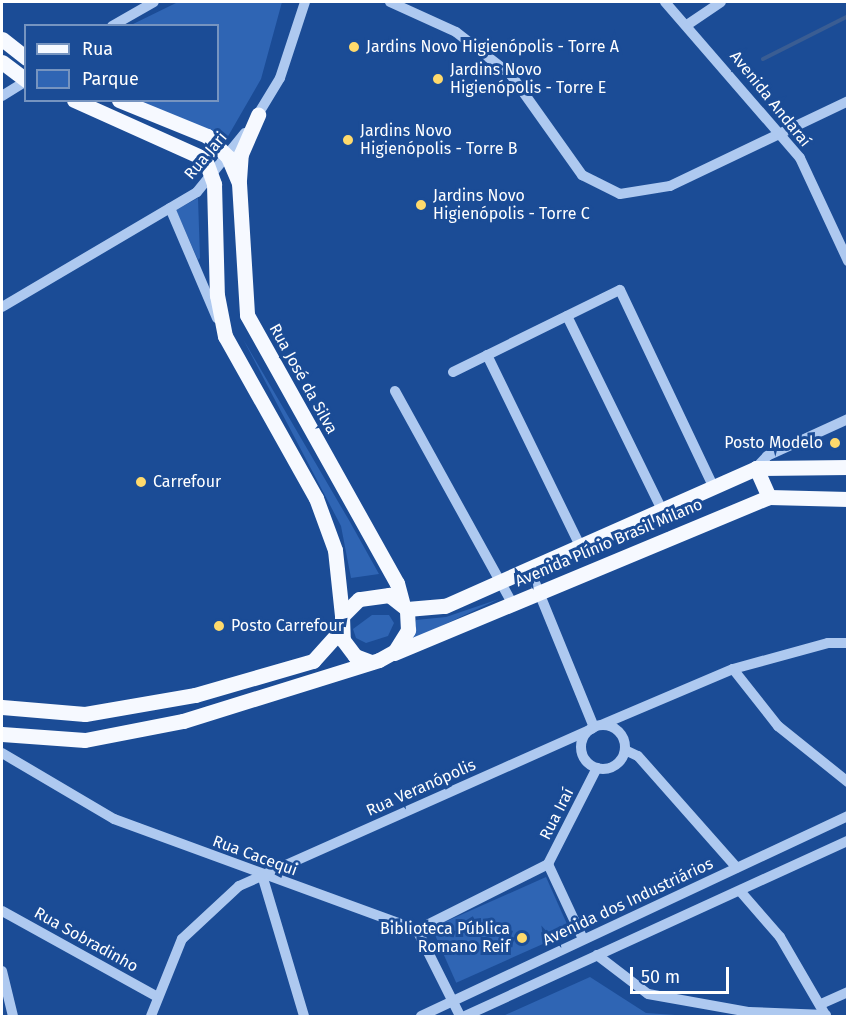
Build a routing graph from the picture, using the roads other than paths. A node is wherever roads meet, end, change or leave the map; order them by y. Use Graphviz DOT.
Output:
graph roads {
  1 [pos="154,2"];
  2 [pos="304,2"];
  3 [pos="390,2"];
  4 [pos="665,2"];
  5 [pos="721,2"];
  6 [pos="116,24"];
  7 [pos="687,25"];
  8 [pos="2,39"];
  9 [pos="24,56"];
  10 [pos="2,62"];
  11 [pos="24,79"];
  12 [pos="24,82"];
  13 [pos="2,96"];
  14 [pos="848,101"];
  15 [pos="79,102"];
  16 [pos="124,102"];
  17 [pos="258,115"];
  18 [pos="782,132"];
  19 [pos="228,157"];
  20 [pos="212,175"];
  21 [pos="239,183"];
  22 [pos="170,208"];
  23 [pos="848,261"];
  24 [pos="2,308"];
  25 [pos="567,316"];
  26 [pos="225,336"];
  27 [pos="487,355"];
  28 [pos="453,372"];
  29 [pos="394,391"];
  30 [pos="848,419"];
  31 [pos="848,467"];
  32 [pos="756,468"];
  33 [pos="709,479"];
  34 [pos="769,497"];
  35 [pos="848,499"];
  36 [pos="661,508"];
  37 [pos="575,538"];
  38 [pos="529,568"];
  39 [pos="498,582"];
  40 [pos="539,591"];
  41 [pos="512,603"];
  42 [pos="404,606"];
  43 [pos="341,623"];
  44 [pos="848,643"];
  45 [pos="391,654"];
  46 [pos="371,663"];
  47 [pos="733,669"];
  48 [pos="2,707"];
  49 [pos="596,727"];
  50 [pos="2,734"];
  51 [pos="625,750"];
  52 [pos="2,753"];
  53 [pos="597,768"];
  54 [pos="848,782"];
  55 [pos="848,816"];
  56 [pos="848,841"];
  57 [pos="548,864"];
  58 [pos="737,868"];
  59 [pos="262,875"];
  60 [pos="740,891"];
  61 [pos="672,898"];
  62 [pos="2,911"];
  63 [pos="682,916"];
  64 [pos="417,930"];
  65 [pos="583,939"];
  66 [pos="597,955"];
  67 [pos="2,971"];
  68 [pos="848,992"];
  69 [pos="156,996"];
  70 [pos="453,1001"];
  71 [pos="821,1004"];
  72 [pos="155,1014"];
  73 [pos="826,1016"];
  74 [pos="13,1017"];
  75 [pos="304,1017"];
  76 [pos="421,1017"];
  77 [pos="460,1017"];
  78 [pos="465,1017"];
  1 -- 6 [label="street"];
  2 -- 17 [label="street, Rua Jari"];
  3 -- 18 [label="street"];
  4 -- 7 [label="street, Avenida Andaraí"];
  5 -- 7 [label="street"];
  7 -- 18 [label="street, Avenida Andaraí"];
  8 -- 9 [label="main road"];
  10 -- 11 [label="main road"];
  12 -- 13 [label="street"];
  14 -- 18 [label="street"];
  15 -- 20 [label="main road"];
  16 -- 19 [label="main road"];
  17 -- 19 [label="street, Rua Jari"];
  17 -- 21 [label="main road"];
  18 -- 23 [label="street, Avenida Andaraí"];
  19 -- 20 [label="street, Rua Jari"];
  19 -- 21 [label="main road, Rua José da Silva"];
  20 -- 22 [label="street, Rua Jari"];
  20 -- 26 [label="main road"];
  21 -- 42 [label="main road, Rua José da Silva"];
  22 -- 24 [label="street, Rua Jari"];
  22 -- 26 [label="street"];
  25 -- 27 [label="street"];
  25 -- 33 [label="street"];
  25 -- 36 [label="street"];
  26 -- 43 [label="main road"];
  27 -- 28 [label="street"];
  27 -- 37 [label="street"];
  29 -- 39 [label="street"];
  30 -- 32 [label="street"];
  31 -- 32 [label="main road, Avenida Plínio Brasil Milano"];
  32 -- 33 [label="main road, Avenida Plínio Brasil Milano"];
  32 -- 34 [label="main road"];
  33 -- 36 [label="main road, Avenida Plínio Brasil Milano"];
  34 -- 35 [label="main road, Avenida Plínio Brasil Milano"];
  34 -- 40 [label="main road, Avenida Plínio Brasil Milano"];
  36 -- 37 [label="main road, Avenida Plínio Brasil Milano"];
  37 -- 38 [label="main road, Avenida Plínio Brasil Milano"];
  38 -- 39 [label="main road, Avenida Plínio Brasil Milano"];
  38 -- 40 [label="street"];
  39 -- 41 [label="street"];
  39 -- 42 [label="main road, Avenida Plínio Brasil Milano"];
  40 -- 41 [label="main road, Avenida Plínio Brasil Milano"];
  40 -- 49 [label="street"];
  41 -- 45 [label="main road, Avenida Plínio Brasil Milano"];
  42 -- 43 [label="main road"];
  42 -- 45 [label="main road"];
  43 -- 46 [label="main road"];
  43 -- 48 [label="main road"];
  44 -- 47 [label="street, Rua Veranópolis"];
  45 -- 46 [label="main road"];
  46 -- 50 [label="main road"];
  47 -- 49 [label="street, Rua Veranópolis"];
  47 -- 54 [label="street"];
  49 -- 51 [label="street"];
  49 -- 53 [label="street"];
  49 -- 59 [label="street, Rua Veranópolis"];
  51 -- 53 [label="street"];
  51 -- 58 [label="street"];
  52 -- 59 [label="street, Rua Cacequi"];
  53 -- 57 [label="street, Rua Iraí"];
  55 -- 58 [label="street, Avenida dos Industriários"];
  56 -- 60 [label="street"];
  57 -- 64 [label="street"];
  57 -- 65 [label="street, Rua Iraí"];
  58 -- 61 [label="street, Avenida dos Industriários"];
  59 -- 64 [label="street, Rua Cacequi"];
  59 -- 69 [label="street, Rua Veranópolis"];
  59 -- 75 [label="street"];
  60 -- 63 [label="street"];
  60 -- 71 [label="street"];
  61 -- 63 [label="street"];
  61 -- 65 [label="street, Avenida dos Industriários"];
  62 -- 69 [label="street, Rua Sobradinho"];
  63 -- 66 [label="street"];
  64 -- 70 [label="street"];
  65 -- 70 [label="street, Avenida dos Industriários"];
  66 -- 73 [label="street"];
  66 -- 78 [label="street"];
  67 -- 74 [label="street"];
  68 -- 71 [label="street"];
  69 -- 72 [label="street, Rua Veranópolis"];
  70 -- 76 [label="street, Avenida dos Industriários"];
  70 -- 77 [label="street"];
  71 -- 73 [label="street"];
}
